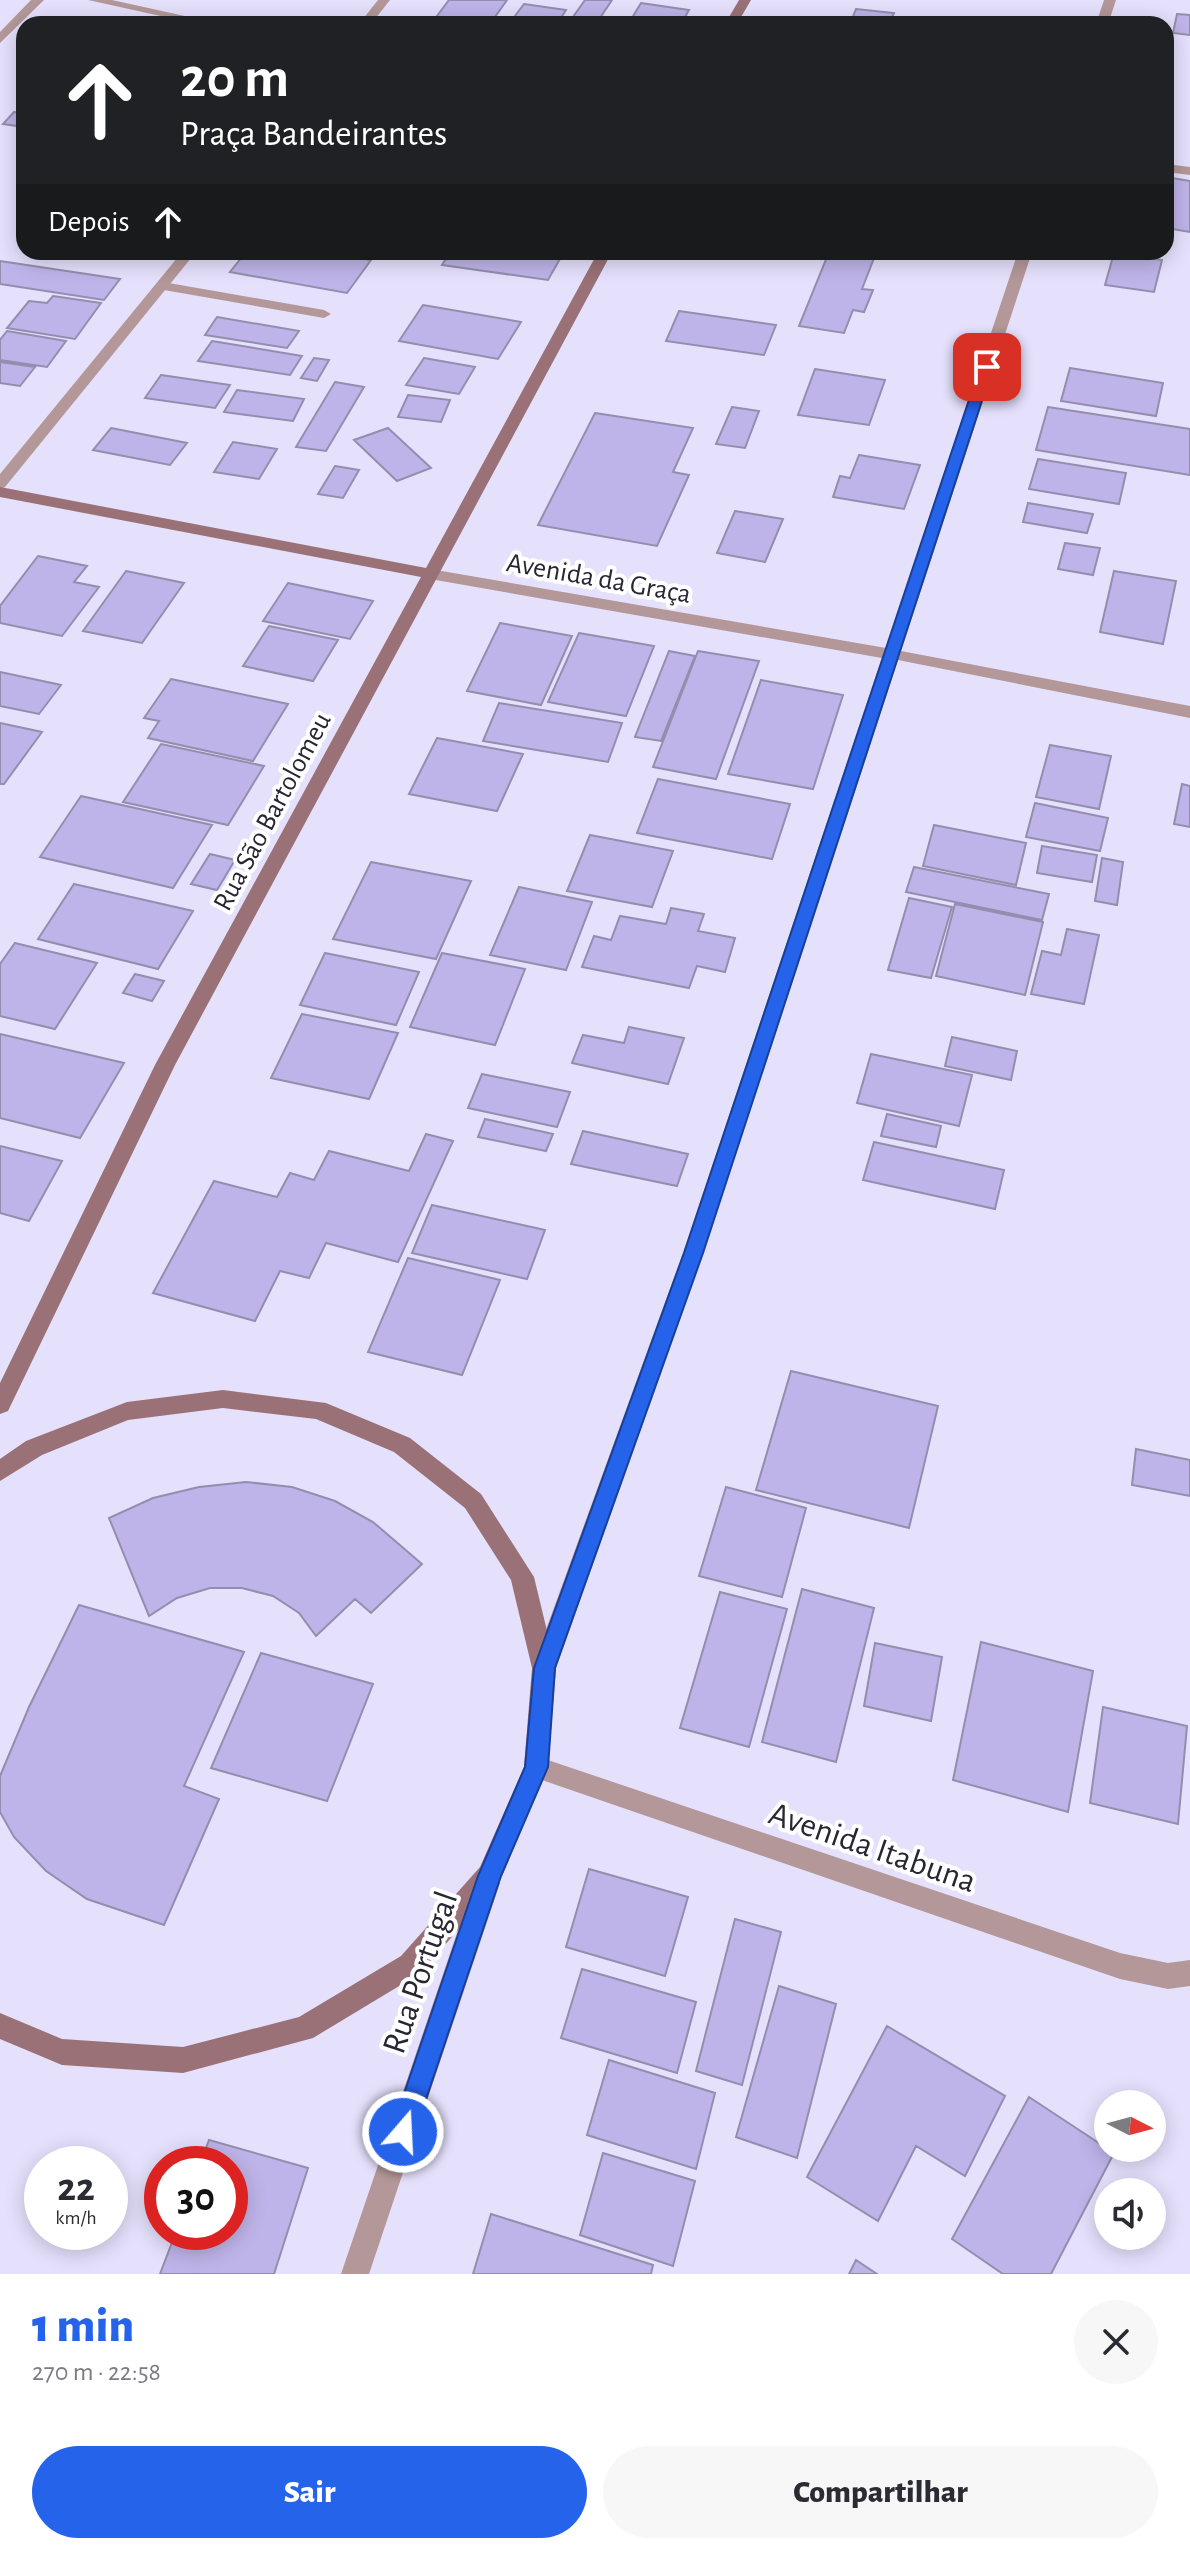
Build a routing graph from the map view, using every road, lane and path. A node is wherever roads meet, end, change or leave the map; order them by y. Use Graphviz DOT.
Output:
graph roads {
  1 [pos="38,0"];
  2 [pos="94,0"];
  3 [pos="384,0"];
  4 [pos="22,16"];
  5 [pos="175,16"];
  6 [pos="371,16"];
  7 [pos="16,23"];
  8 [pos="0,39"];
  9 [pos="183,260"];
  10 [pos="601,260"];
  11 [pos="1022,260"];
  12 [pos="163,286"];
  13 [pos="324,314"];
  14 [pos="0,484"];
  15 [pos="0,492"];
  16 [pos="430,574"];
  17 [pos="892,654"];
  18 [pos="1190,712"];
  19 [pos="0,1405"];
  20 [pos="0,1471"];
  21 [pos="544,1668"];
  22 [pos="536,1767"];
  23 [pos="489,1876"];
  24 [pos="1190,1973"];
  25 [pos="0,2026"];
  26 [pos="355,2274"];
  1 -- 4 [label="street"];
  2 -- 5 [label="street"];
  3 -- 6 [label="street"];
  7 -- 8 [label="street"];
  9 -- 12 [label="street"];
  10 -- 16 [label="street, Rua São Bartolomeu"];
  11 -- 17 [label="street"];
  12 -- 13 [label="street"];
  12 -- 14 [label="street"];
  15 -- 16 [label="street, Avenida da Graça"];
  16 -- 17 [label="street, Avenida da Graça"];
  16 -- 19 [label="street, Rua São Bartolomeu"];
  17 -- 18 [label="street, Avenida da Graça"];
  17 -- 21 [label="street"];
  20 -- 21 [label="street"];
  21 -- 22 [label="street"];
  22 -- 23 [label="street"];
  22 -- 24 [label="street, Avenida Itabuna"];
  23 -- 25 [label="street"];
  23 -- 26 [label="street, Rua Portugal"];
}
